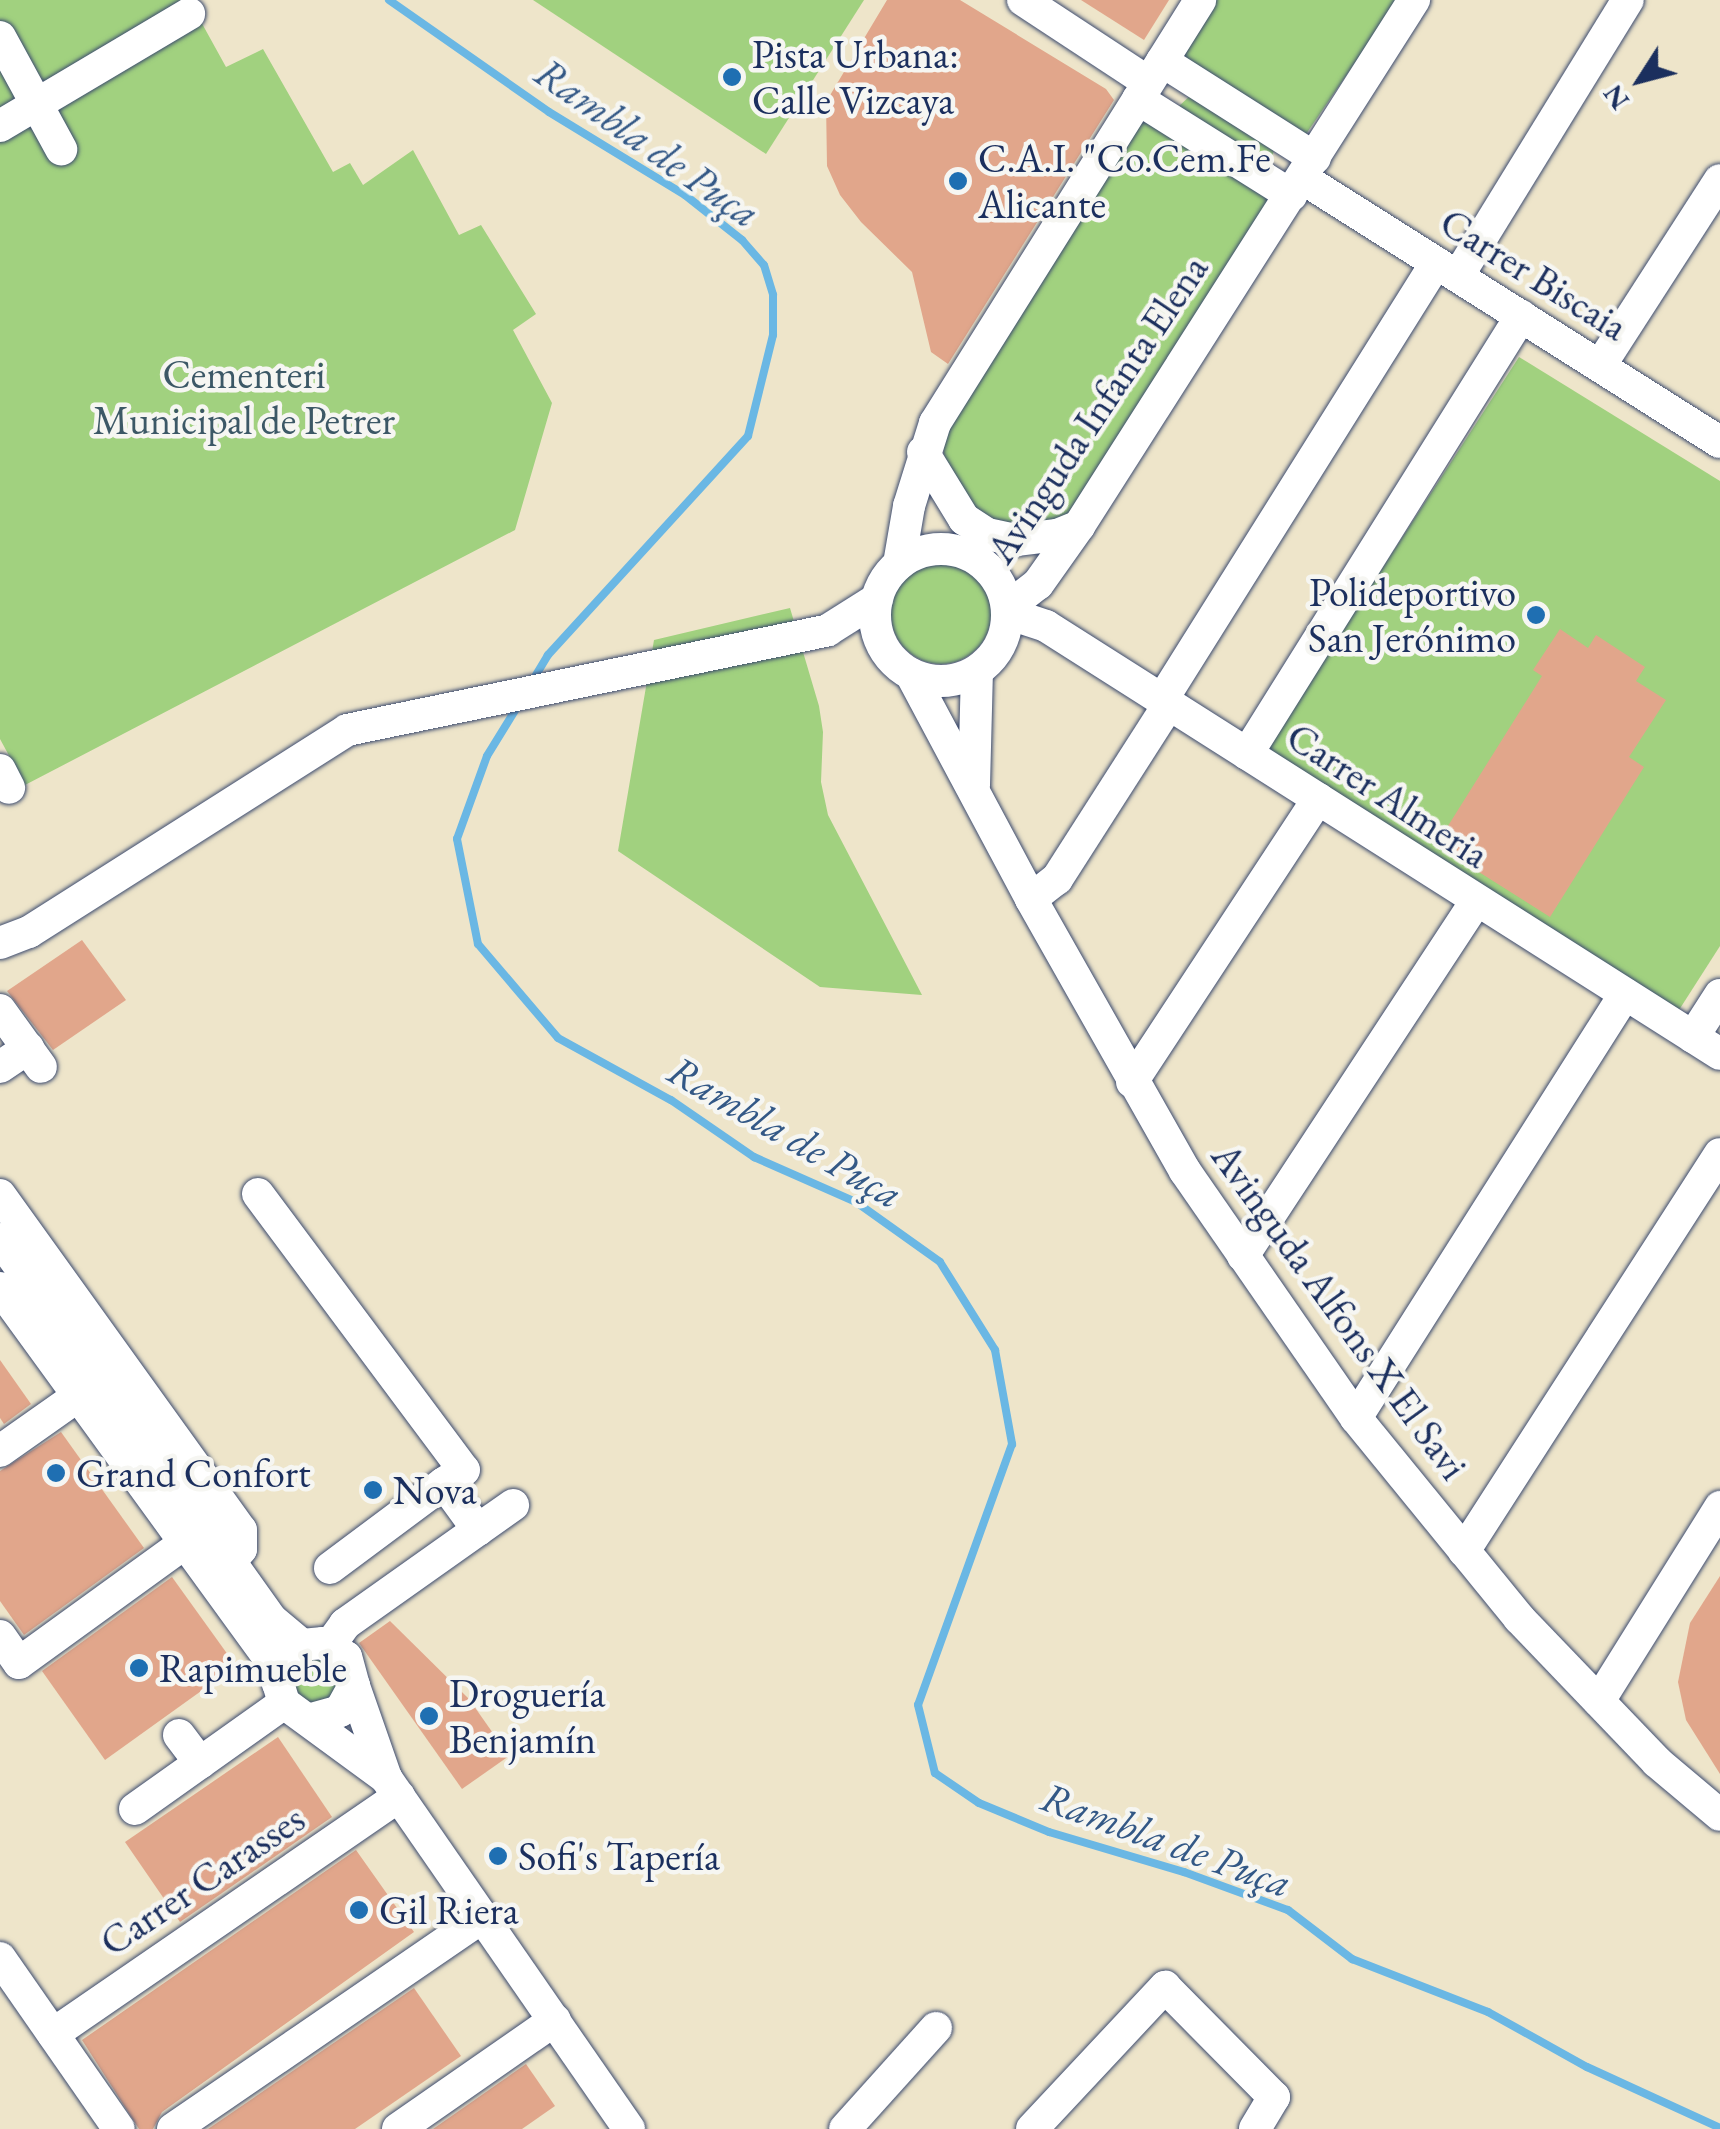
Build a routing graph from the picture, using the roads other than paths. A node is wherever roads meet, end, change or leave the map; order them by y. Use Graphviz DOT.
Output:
graph roads {
  1 [pos="1023,0"];
  2 [pos="1200,0"];
  3 [pos="1414,0"];
  4 [pos="1628,0"];
  5 [pos="189,14"];
  6 [pos="0,37"];
  7 [pos="1149,81"];
  8 [pos="37,104"];
  9 [pos="0,126"];
  10 [pos="61,149"];
  11 [pos="1302,177"];
  12 [pos="1720,180"];
  13 [pos="1447,269"];
  14 [pos="1521,316"];
  15 [pos="1600,366"];
  16 [pos="1720,442"];
  17 [pos="923,452"];
  18 [pos="1078,526"];
  19 [pos="899,564"];
  20 [pos="1038,584"];
  21 [pos="877,599"];
  22 [pos="1007,611"];
  23 [pos="1046,626"];
  24 [pos="828,630"];
  25 [pos="881,642"];
  26 [pos="977,671"];
  27 [pos="910,674"];
  28 [pos="1165,702"];
  29 [pos="1246,754"];
  30 [pos="974,794"];
  31 [pos="1318,799"];
  32 [pos="1031,899"];
  33 [pos="1475,903"];
  34 [pos="14,937"];
  35 [pos="0,962"];
  36 [pos="1625,994"];
  37 [pos="1720,994"];
  38 [pos="0,1010"];
  39 [pos="1706,1046"];
  40 [pos="0,1067"];
  41 [pos="1132,1082"];
  42 [pos="1720,1154"];
  43 [pos="258,1194"];
  44 [pos="0,1195"];
  45 [pos="0,1240"];
  46 [pos="1243,1256"];
  47 [pos="0,1288"];
  48 [pos="78,1396"];
  49 [pos="1356,1418"];
  50 [pos="0,1451"];
  51 [pos="444,1483"];
  52 [pos="513,1505"];
  53 [pos="1720,1508"];
  54 [pos="478,1530"];
  55 [pos="185,1543"];
  56 [pos="1464,1551"];
  57 [pos="230,1562"];
  58 [pos="330,1568"];
  59 [pos="0,1636"];
  60 [pos="298,1674"];
  61 [pos="354,1686"];
  62 [pos="1598,1702"];
  63 [pos="179,1735"];
  64 [pos="200,1763"];
  65 [pos="393,1787"];
  66 [pos="135,1809"];
  67 [pos="1720,1815"];
  68 [pos="483,1916"];
  69 [pos="0,1958"];
  70 [pos="555,2020"];
  71 [pos="936,2028"];
  72 [pos="53,2034"];
  73 [pos="120,2129"];
  74 [pos="174,2129"];
  75 [pos="398,2129"];
  76 [pos="629,2129"];
  77 [pos="844,2129"];
  78 [pos="1032,2129"];
  79 [pos="1254,2129"];
  1 -- 7 [label="street"];
  2 -- 7 [label="street"];
  3 -- 11 [label="street, Avinguda Infanta Elena"];
  4 -- 13 [label="street"];
  5 -- 8 [label="street"];
  6 -- 8 [label="street"];
  7 -- 11 [label="street"];
  7 -- 11 [label="street"];
  7 -- 17 [label="street"];
  8 -- 9 [label="street"];
  8 -- 10 [label="street"];
  11 -- 13 [label="street, Carrer Biscaia"];
  11 -- 18 [label="street, Avinguda Infanta Elena"];
  12 -- 15 [label="street"];
  13 -- 14 [label="street, Carrer Biscaia"];
  13 -- 28 [label="street"];
  14 -- 15 [label="street, Carrer Biscaia"];
  14 -- 29 [label="street"];
  15 -- 16 [label="street, Carrer Biscaia"];
  17 -- 18 [label="street"];
  17 -- 19 [label="street"];
  18 -- 20 [label="street, Avinguda Infanta Elena"];
  19 -- 21 [label="street"];
  19 -- 22 [label="street"];
  20 -- 22 [label="street, Avinguda Infanta Elena"];
  20 -- 23 [label="street"];
  21 -- 24 [label="street"];
  21 -- 25 [label="street"];
  22 -- 23 [label="street, Carrer Almeria"];
  22 -- 26 [label="street"];
  23 -- 28 [label="street, Carrer Almeria"];
  24 -- 25 [label="street"];
  24 -- 34 [label="street"];
  25 -- 27 [label="street"];
  26 -- 27 [label="street"];
  26 -- 30 [label="street, Avinguda Alfons X El Savi"];
  27 -- 30 [label="street, Avinguda Alfons X El Savi"];
  28 -- 29 [label="street, Carrer Almeria"];
  28 -- 32 [label="street"];
  29 -- 31 [label="street, Carrer Almeria"];
  30 -- 32 [label="street, Avinguda Alfons X El Savi"];
  31 -- 33 [label="street, Carrer Almeria"];
  31 -- 41 [label="street"];
  32 -- 41 [label="street, Avinguda Alfons X El Savi"];
  33 -- 36 [label="street, Carrer Almeria"];
  33 -- 46 [label="street"];
  34 -- 35 [label="street"];
  36 -- 39 [label="street, Carrer Almeria"];
  36 -- 49 [label="street"];
  37 -- 39 [label="street"];
  38 -- 40 [label="street"];
  41 -- 46 [label="street, Avinguda Alfons X El Savi"];
  42 -- 56 [label="street"];
  43 -- 51 [label="street"];
  44 -- 57 [label="street"];
  45 -- 57 [label="street"];
  46 -- 49 [label="street, Avinguda Alfons X El Savi"];
  47 -- 48 [label="street"];
  48 -- 50 [label="street"];
  48 -- 55 [label="street"];
  49 -- 56 [label="street, Avinguda Alfons X El Savi"];
  51 -- 54 [label="street"];
  51 -- 58 [label="street"];
  52 -- 54 [label="street"];
  53 -- 62 [label="street"];
  54 -- 60 [label="street"];
  55 -- 59 [label="street"];
  55 -- 60 [label="street"];
  56 -- 62 [label="street, Avinguda Alfons X El Savi"];
  57 -- 60 [label="street"];
  60 -- 61 [label="street"];
  60 -- 61 [label="street"];
  60 -- 64 [label="street"];
  60 -- 65 [label="street"];
  61 -- 65 [label="street"];
  62 -- 67 [label="street, Avinguda Alfons X El Savi"];
  63 -- 64 [label="street"];
  64 -- 66 [label="street"];
  65 -- 68 [label="street"];
  65 -- 72 [label="street, Carrer Carasses"];
  68 -- 70 [label="street"];
  68 -- 74 [label="street"];
  69 -- 72 [label="street"];
  70 -- 75 [label="street"];
  70 -- 76 [label="street"];
  71 -- 77 [label="street"];
  72 -- 73 [label="street"];
  78 -- 79 [label="street"];
}
